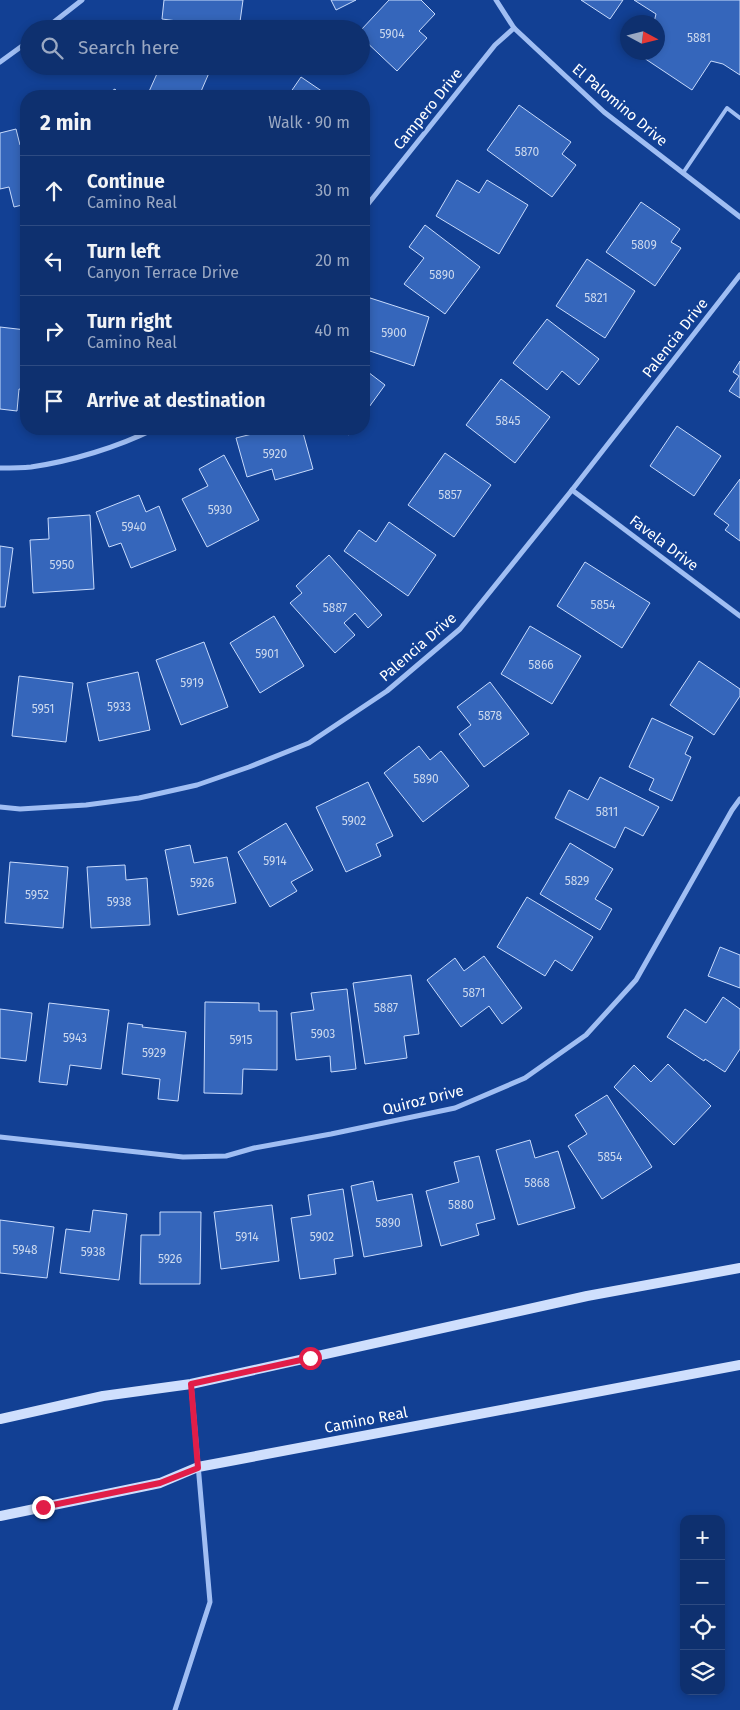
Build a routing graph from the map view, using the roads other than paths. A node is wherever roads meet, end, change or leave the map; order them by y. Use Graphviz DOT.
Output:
graph roads {
  1 [pos="82,0"];
  2 [pos="496,0"];
  3 [pos="56,20"];
  4 [pos="514,28"];
  5 [pos="20,48"];
  6 [pos="0,62"];
  7 [pos="740,118"];
  8 [pos="683,173"];
  9 [pos="370,201"];
  10 [pos="740,217"];
  11 [pos="740,274"];
  12 [pos="141,435"];
  13 [pos="0,468"];
  14 [pos="572,490"];
  15 [pos="740,616"];
  16 [pos="740,799"];
  17 [pos="0,807"];
  18 [pos="0,1137"];
  19 [pos="740,1268"];
  20 [pos="740,1365"];
  21 [pos="191,1384"];
  22 [pos="0,1419"];
  23 [pos="198,1468"];
  24 [pos="0,1516"];
  25 [pos="175,1710"];
  1 -- 3 [label="street"];
  2 -- 4 [label="street, El Palomino Drive"];
  4 -- 8 [label="street, El Palomino Drive"];
  4 -- 9 [label="street, Campero Drive"];
  5 -- 6 [label="street"];
  7 -- 8 [label="lane"];
  8 -- 10 [label="street, El Palomino Drive"];
  11 -- 14 [label="street, Palencia Drive"];
  12 -- 13 [label="street"];
  14 -- 15 [label="street, Favela Drive"];
  14 -- 17 [label="street, Palencia Drive"];
  16 -- 18 [label="street, Quiroz Drive"];
  19 -- 21 [label="main road"];
  20 -- 23 [label="main road, Camino Real"];
  21 -- 22 [label="main road"];
  21 -- 23 [label="street"];
  23 -- 24 [label="main road, Camino Real"];
  23 -- 25 [label="street"];
}
